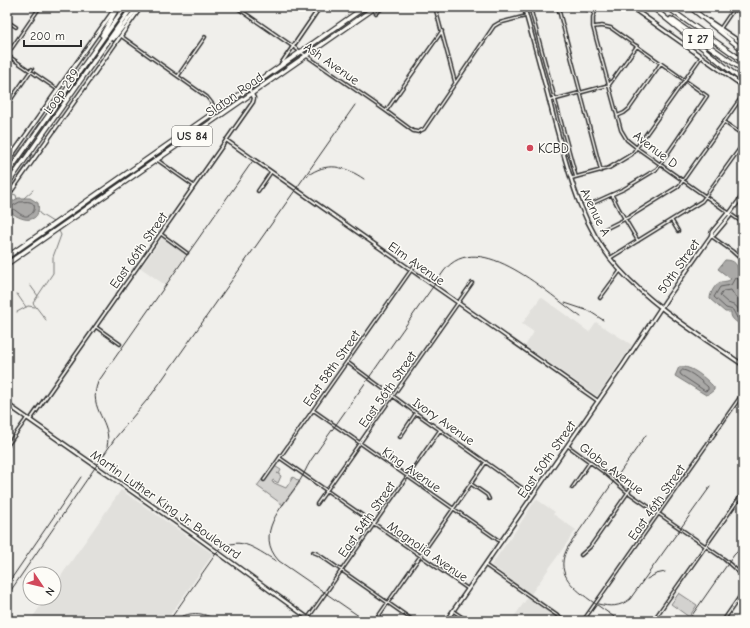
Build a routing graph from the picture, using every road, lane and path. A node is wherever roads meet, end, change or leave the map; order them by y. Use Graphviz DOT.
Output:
graph roads {
  1 [pos="39,7"];
  2 [pos="117,7"];
  3 [pos="124,7"];
  4 [pos="132,7"];
  5 [pos="138,7"];
  6 [pos="141,7"];
  7 [pos="236,7"];
  8 [pos="320,7"];
  9 [pos="366,7"];
  10 [pos="384,7"];
  11 [pos="435,7"];
  12 [pos="524,7"];
  13 [pos="530,7"];
  14 [pos="558,7"];
  15 [pos="580,7"];
  16 [pos="597,7"];
  17 [pos="631,7"];
  18 [pos="653,7"];
  19 [pos="667,7"];
  20 [pos="734,7"];
  21 [pos="374,8"];
  22 [pos="690,8"];
  23 [pos="594,12"];
  24 [pos="743,14"];
  25 [pos="526,16"];
  26 [pos="7,21"];
  27 [pos="16,27"];
  28 [pos="593,28"];
  29 [pos="720,28"];
  30 [pos="442,31"];
  31 [pos="121,36"];
  32 [pos="205,37"];
  33 [pos="743,44"];
  34 [pos="293,46"];
  35 [pos="637,46"];
  36 [pos="743,50"];
  37 [pos="302,52"];
  38 [pos="92,54"];
  39 [pos="7,55"];
  40 [pos="306,56"];
  41 [pos="701,56"];
  42 [pos="743,61"];
  43 [pos="661,63"];
  44 [pos="90,68"];
  45 [pos="32,69"];
  46 [pos="278,69"];
  47 [pos="743,70"];
  48 [pos="31,72"];
  49 [pos="178,76"];
  50 [pos="685,80"];
  51 [pos="743,81"];
  52 [pos="456,82"];
  53 [pos="609,85"];
  54 [pos="743,86"];
  55 [pos="249,89"];
  56 [pos="58,90"];
  57 [pos="581,93"];
  58 [pos="7,94"];
  59 [pos="252,94"];
  60 [pos="743,95"];
  61 [pos="12,98"];
  62 [pos="555,100"];
  63 [pos="549,101"];
  64 [pos="7,105"];
  65 [pos="217,110"];
  66 [pos="386,111"];
  67 [pos="617,116"];
  68 [pos="200,122"];
  69 [pos="724,122"];
  70 [pos="204,127"];
  71 [pos="743,135"];
  72 [pos="34,136"];
  73 [pos="39,139"];
  74 [pos="226,140"];
  75 [pos="743,144"];
  76 [pos="637,148"];
  77 [pos="151,156"];
  78 [pos="157,160"];
  79 [pos="7,162"];
  80 [pos="660,165"];
  81 [pos="7,171"];
  82 [pos="601,171"];
  83 [pos="271,172"];
  84 [pos="7,174"];
  85 [pos="576,177"];
  86 [pos="570,179"];
  87 [pos="683,181"];
  88 [pos="7,185"];
  89 [pos="194,186"];
  90 [pos="7,190"];
  91 [pos="258,191"];
  92 [pos="612,195"];
  93 [pos="743,196"];
  94 [pos="7,197"];
  95 [pos="706,197"];
  96 [pos="591,204"];
  97 [pos="730,213"];
  98 [pos="625,219"];
  99 [pos="672,220"];
  100 [pos="743,223"];
  101 [pos="605,229"];
  102 [pos="678,231"];
  103 [pos="160,234"];
  104 [pos="711,236"];
  105 [pos="638,241"];
  106 [pos="187,253"];
  107 [pos="7,257"];
  108 [pos="610,258"];
  109 [pos="743,261"];
  110 [pos="7,264"];
  111 [pos="414,266"];
  112 [pos="411,270"];
  113 [pos="620,271"];
  114 [pos="472,283"];
  115 [pos="600,298"];
  116 [pos="458,303"];
  117 [pos="661,308"];
  118 [pos="95,327"];
  119 [pos="120,344"];
  120 [pos="346,362"];
  121 [pos="743,365"];
  122 [pos="743,393"];
  123 [pos="393,396"];
  124 [pos="598,401"];
  125 [pos="7,404"];
  126 [pos="312,410"];
  127 [pos="416,414"];
  128 [pos="29,419"];
  129 [pos="440,430"];
  130 [pos="400,437"];
  131 [pos="360,443"];
  132 [pos="7,446"];
  133 [pos="567,446"];
  134 [pos="280,458"];
  135 [pos="486,462"];
  136 [pos="590,462"];
  137 [pos="407,476"];
  138 [pos="264,480"];
  139 [pos="470,484"];
  140 [pos="572,488"];
  141 [pos="631,488"];
  142 [pos="327,491"];
  143 [pos="628,493"];
  144 [pos="743,493"];
  145 [pos="532,495"];
  146 [pos="489,499"];
  147 [pos="317,504"];
  148 [pos="453,509"];
  149 [pos="658,514"];
  150 [pos="374,523"];
  151 [pos="501,542"];
  152 [pos="705,546"];
  153 [pos="314,552"];
  154 [pos="581,555"];
  155 [pos="420,556"];
  156 [pos="485,565"];
  157 [pos="341,570"];
  158 [pos="743,576"];
  159 [pos="468,589"];
  160 [pos="743,592"];
  161 [pos="388,603"];
  162 [pos="453,611"];
  163 [pos="308,618"];
  164 [pos="312,621"];
  165 [pos="375,621"];
  166 [pos="414,621"];
  167 [pos="446,621"];
  168 [pos="468,621"];
  169 [pos="565,621"];
  170 [pos="583,621"];
  171 [pos="653,621"];
  172 [pos="723,621"];
  1 -- 39 [label="street"];
  2 -- 38 [label="highway"];
  2 -- 56 [label="main road"];
  3 -- 38 [label="highway, Loop 289"];
  4 -- 44 [label="highway, Loop 289"];
  5 -- 44 [label="highway"];
  6 -- 31 [label="main road"];
  7 -- 34 [label="street, Ash Avenue"];
  8 -- 34 [label="street"];
  9 -- 37 [label="highway, Slaton Road / US 84"];
  10 -- 21 [label="street, Slaton Road"];
  11 -- 30 [label="street"];
  12 -- 25 [label="main road, Avenue A"];
  13 -- 62 [label="street, Avenue A"];
  14 -- 57 [label="street"];
  15 -- 23 [label="street"];
  16 -- 23 [label="street"];
  17 -- 41 [label="main road"];
  18 -- 47 [label="highway, I 27"];
  18 -- 51 [label="highway"];
  19 -- 42 [label="highway, I 27"];
  20 -- 24 [label="street"];
  20 -- 29 [label="street"];
  21 -- 40 [label="highway, Slaton Road / US 84"];
  22 -- 29 [label="main road"];
  22 -- 36 [label="highway"];
  23 -- 28 [label="street, Avenue D"];
  25 -- 52 [label="street"];
  25 -- 63 [label="main road, Avenue A"];
  26 -- 27 [label="street"];
  28 -- 35 [label="street"];
  28 -- 53 [label="street, Avenue D"];
  29 -- 33 [label="main road"];
  30 -- 52 [label="street"];
  30 -- 66 [label="street"];
  31 -- 49 [label="street"];
  31 -- 94 [label="main road"];
  32 -- 49 [label="street"];
  34 -- 37 [label="street, Ash Avenue"];
  34 -- 46 [label="street"];
  35 -- 43 [label="street"];
  35 -- 53 [label="street"];
  37 -- 40 [label="street, Ash Avenue"];
  37 -- 46 [label="highway, Slaton Road / US 84"];
  38 -- 72 [label="highway, Loop 289"];
  39 -- 48 [label="street"];
  40 -- 59 [label="highway, Slaton Road / US 84"];
  40 -- 66 [label="street, Ash Avenue"];
  41 -- 50 [label="street"];
  41 -- 54 [label="main road"];
  43 -- 50 [label="street"];
  43 -- 67 [label="street"];
  44 -- 73 [label="highway, Loop 289"];
  45 -- 48 [label="street"];
  46 -- 55 [label="highway, Slaton Road / US 84"];
  48 -- 56 [label="street"];
  48 -- 61 [label="street"];
  49 -- 65 [label="street"];
  50 -- 76 [label="street"];
  50 -- 80 [label="street"];
  52 -- 66 [label="street, Ash Avenue"];
  53 -- 57 [label="street"];
  53 -- 67 [label="street, Avenue D"];
  55 -- 59 [label="street"];
  55 -- 65 [label="highway, Slaton Road / US 84"];
  56 -- 79 [label="main road"];
  57 -- 62 [label="street"];
  57 -- 82 [label="street"];
  58 -- 61 [label="street"];
  59 -- 70 [label="highway, Slaton Road / US 84"];
  59 -- 74 [label="street, East 66th Street"];
  60 -- 69 [label="street"];
  61 -- 64 [label="street"];
  62 -- 63 [label="street"];
  62 -- 85 [label="street, Avenue A"];
  63 -- 86 [label="main road, Avenue A"];
  65 -- 68 [label="highway, Slaton Road / US 84"];
  67 -- 76 [label="street, Avenue D"];
  68 -- 70 [label="highway"];
  68 -- 77 [label="highway, Slaton Road / US 84"];
  69 -- 71 [label="street"];
  69 -- 87 [label="street"];
  70 -- 78 [label="highway, Slaton Road / US 84"];
  72 -- 81 [label="highway"];
  72 -- 84 [label="highway, Loop 289"];
  73 -- 88 [label="highway, Loop 289"];
  73 -- 90 [label="highway"];
  74 -- 83 [label="street, Elm Avenue"];
  74 -- 89 [label="street, East 66th Street"];
  75 -- 95 [label="street"];
  76 -- 80 [label="street, Avenue D"];
  76 -- 82 [label="street"];
  77 -- 78 [label="street"];
  77 -- 107 [label="highway, Slaton Road / US 84"];
  78 -- 89 [label="street"];
  78 -- 110 [label="highway, Slaton Road / US 84"];
  80 -- 87 [label="street, Avenue D"];
  80 -- 92 [label="street"];
  82 -- 85 [label="street"];
  83 -- 91 [label="street"];
  83 -- 112 [label="street, Elm Avenue"];
  85 -- 86 [label="street"];
  86 -- 108 [label="main road, Avenue A"];
  87 -- 95 [label="street, Avenue D"];
  87 -- 98 [label="street"];
  89 -- 103 [label="street, East 66th Street"];
  92 -- 96 [label="street"];
  92 -- 98 [label="street"];
  93 -- 97 [label="main road, 50th Street"];
  95 -- 97 [label="street, Avenue D"];
  95 -- 99 [label="street"];
  97 -- 100 [label="street, Avenue D"];
  97 -- 104 [label="main road, 50th Street"];
  98 -- 101 [label="street"];
  98 -- 105 [label="street"];
  99 -- 102 [label="street"];
  99 -- 105 [label="street"];
  103 -- 106 [label="street"];
  103 -- 118 [label="street, East 66th Street"];
  104 -- 109 [label="street"];
  104 -- 117 [label="main road, 50th Street"];
  105 -- 108 [label="street"];
  108 -- 113 [label="main road, Avenue A"];
  111 -- 112 [label="street, East 58th Street"];
  112 -- 116 [label="street, Elm Avenue"];
  112 -- 120 [label="street, East 58th Street"];
  113 -- 115 [label="street"];
  113 -- 117 [label="main road, Avenue A"];
  114 -- 116 [label="street, East 56th Street"];
  116 -- 123 [label="street, East 56th Street"];
  116 -- 124 [label="street, Elm Avenue"];
  117 -- 121 [label="main road, Avenue A"];
  117 -- 124 [label="main road, East 50th Street"];
  118 -- 119 [label="street"];
  118 -- 128 [label="street, East 66th Street"];
  120 -- 123 [label="street, Ivory Avenue"];
  120 -- 126 [label="street, East 58th Street"];
  122 -- 149 [label="street, East 46th Street"];
  123 -- 127 [label="street, Ivory Avenue"];
  123 -- 131 [label="street, East 56th Street"];
  124 -- 133 [label="main road, East 50th Street"];
  125 -- 128 [label="main road, Martin Luther King Jr. Boulevard"];
  126 -- 131 [label="street, King Avenue"];
  126 -- 134 [label="street, East 58th Street"];
  127 -- 129 [label="street, Ivory Avenue"];
  127 -- 130 [label="street"];
  128 -- 132 [label="street, East 66th Street"];
  128 -- 163 [label="main road, Martin Luther King Jr. Boulevard"];
  129 -- 135 [label="street, Ivory Avenue"];
  129 -- 137 [label="street, East 54th Street"];
  131 -- 137 [label="street, King Avenue"];
  131 -- 142 [label="street, East 56th Street"];
  133 -- 136 [label="street, Globe Avenue"];
  133 -- 145 [label="main road, East 50th Street"];
  134 -- 138 [label="street, East 58th Street"];
  134 -- 142 [label="street, Magnolia Avenue"];
  135 -- 139 [label="street"];
  135 -- 145 [label="street, Ivory Avenue"];
  136 -- 140 [label="street"];
  136 -- 143 [label="street, Globe Avenue"];
  137 -- 148 [label="street, King Avenue"];
  137 -- 150 [label="street, East 54th Street"];
  139 -- 146 [label="street"];
  139 -- 148 [label="street"];
  141 -- 143 [label="street"];
  142 -- 147 [label="street, East 56th Street"];
  142 -- 150 [label="street, Magnolia Avenue"];
  143 -- 149 [label="street, Globe Avenue"];
  143 -- 154 [label="street"];
  144 -- 152 [label="street"];
  145 -- 151 [label="main road, East 50th Street"];
  148 -- 151 [label="street, King Avenue"];
  148 -- 155 [label="street"];
  149 -- 152 [label="street, Globe Avenue"];
  149 -- 170 [label="street, East 46th Street"];
  150 -- 155 [label="street, Magnolia Avenue"];
  150 -- 157 [label="street, East 54th Street"];
  151 -- 156 [label="main road, East 50th Street"];
  152 -- 158 [label="street, Globe Avenue"];
  152 -- 171 [label="street"];
  153 -- 157 [label="street"];
  155 -- 159 [label="street, Magnolia Avenue"];
  155 -- 161 [label="street"];
  156 -- 159 [label="main road, East 50th Street"];
  156 -- 169 [label="street"];
  157 -- 161 [label="street"];
  157 -- 163 [label="street, East 54th Street"];
  159 -- 162 [label="main road, East 50th Street"];
  160 -- 172 [label="street"];
  161 -- 165 [label="street"];
  161 -- 166 [label="street"];
  162 -- 167 [label="main road, East 50th Street"];
  162 -- 168 [label="street"];
  163 -- 164 [label="main road, Martin Luther King Jr. Boulevard"];
}
